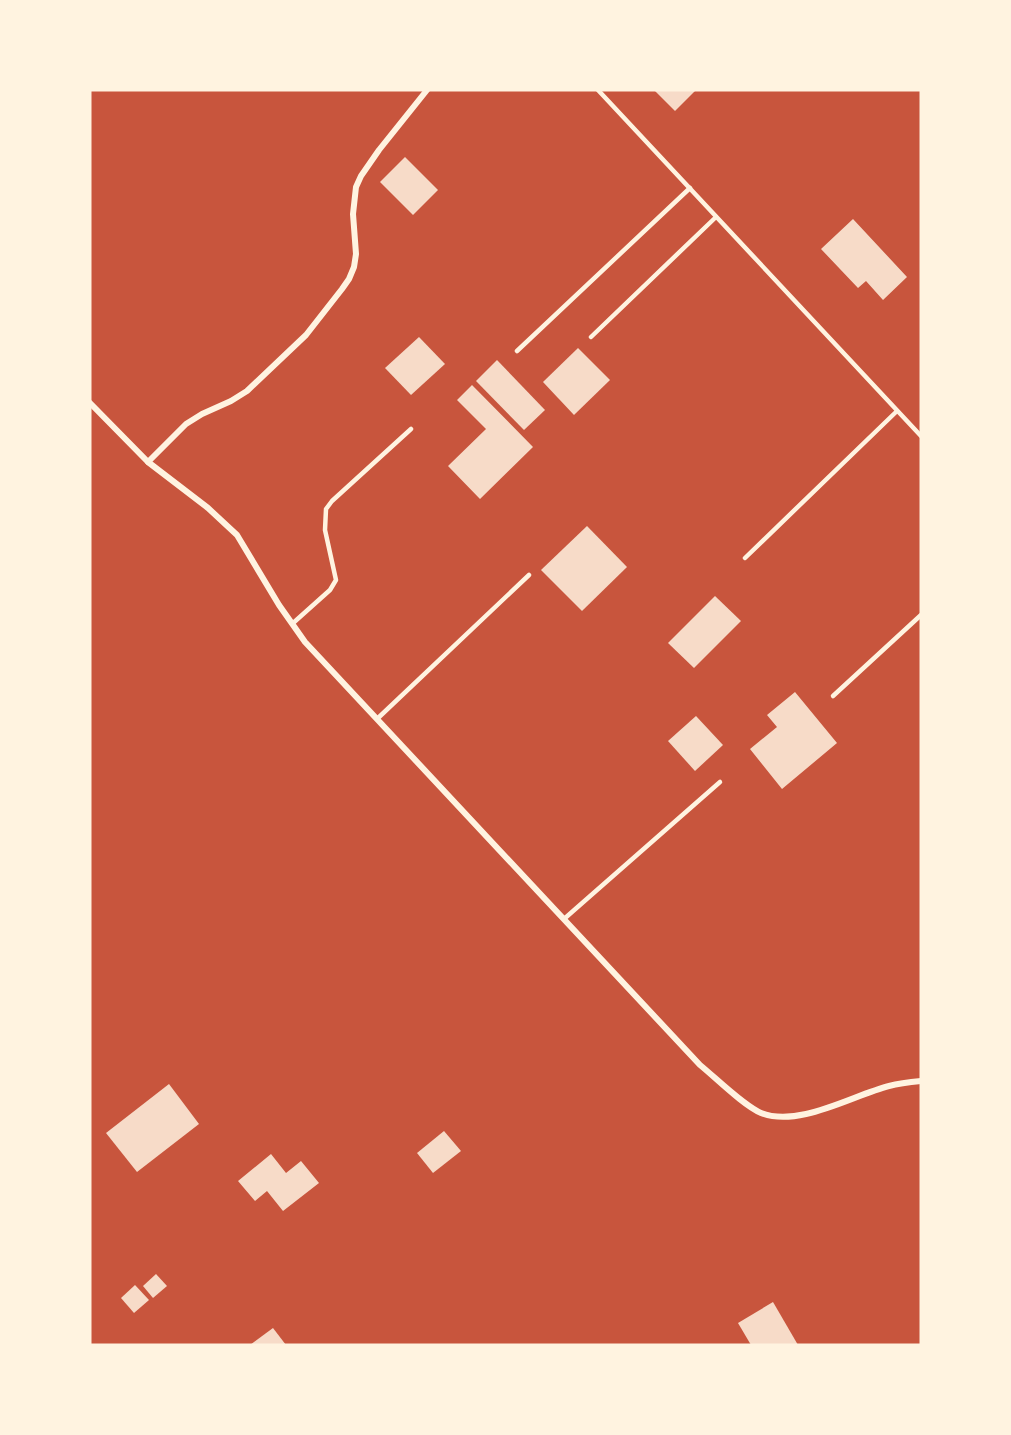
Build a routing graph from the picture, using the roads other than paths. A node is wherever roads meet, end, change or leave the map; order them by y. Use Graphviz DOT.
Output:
graph roads {
  1 [pos="427,90"];
  2 [pos="598,90"];
  3 [pos="690,188"];
  4 [pos="716,217"];
  5 [pos="591,337"];
  6 [pos="517,351"];
  7 [pos="90,403"];
  8 [pos="897,411"];
  9 [pos="411,429"];
  10 [pos="921,436"];
  11 [pos="148,462"];
  12 [pos="745,558"];
  13 [pos="528,575"];
  14 [pos="921,615"];
  15 [pos="291,624"];
  16 [pos="833,696"];
  17 [pos="377,719"];
  18 [pos="720,782"];
  19 [pos="564,919"];
  20 [pos="921,1081"];
  1 -- 11 [label="street"];
  2 -- 3 [label="lane"];
  3 -- 4 [label="lane"];
  3 -- 6 [label="lane"];
  4 -- 5 [label="lane"];
  4 -- 8 [label="lane"];
  7 -- 11 [label="street"];
  8 -- 10 [label="lane"];
  8 -- 12 [label="lane"];
  9 -- 15 [label="lane"];
  11 -- 15 [label="street"];
  13 -- 17 [label="lane"];
  14 -- 16 [label="lane"];
  15 -- 17 [label="street"];
  17 -- 19 [label="street"];
  18 -- 19 [label="lane"];
  19 -- 20 [label="street"];
}
